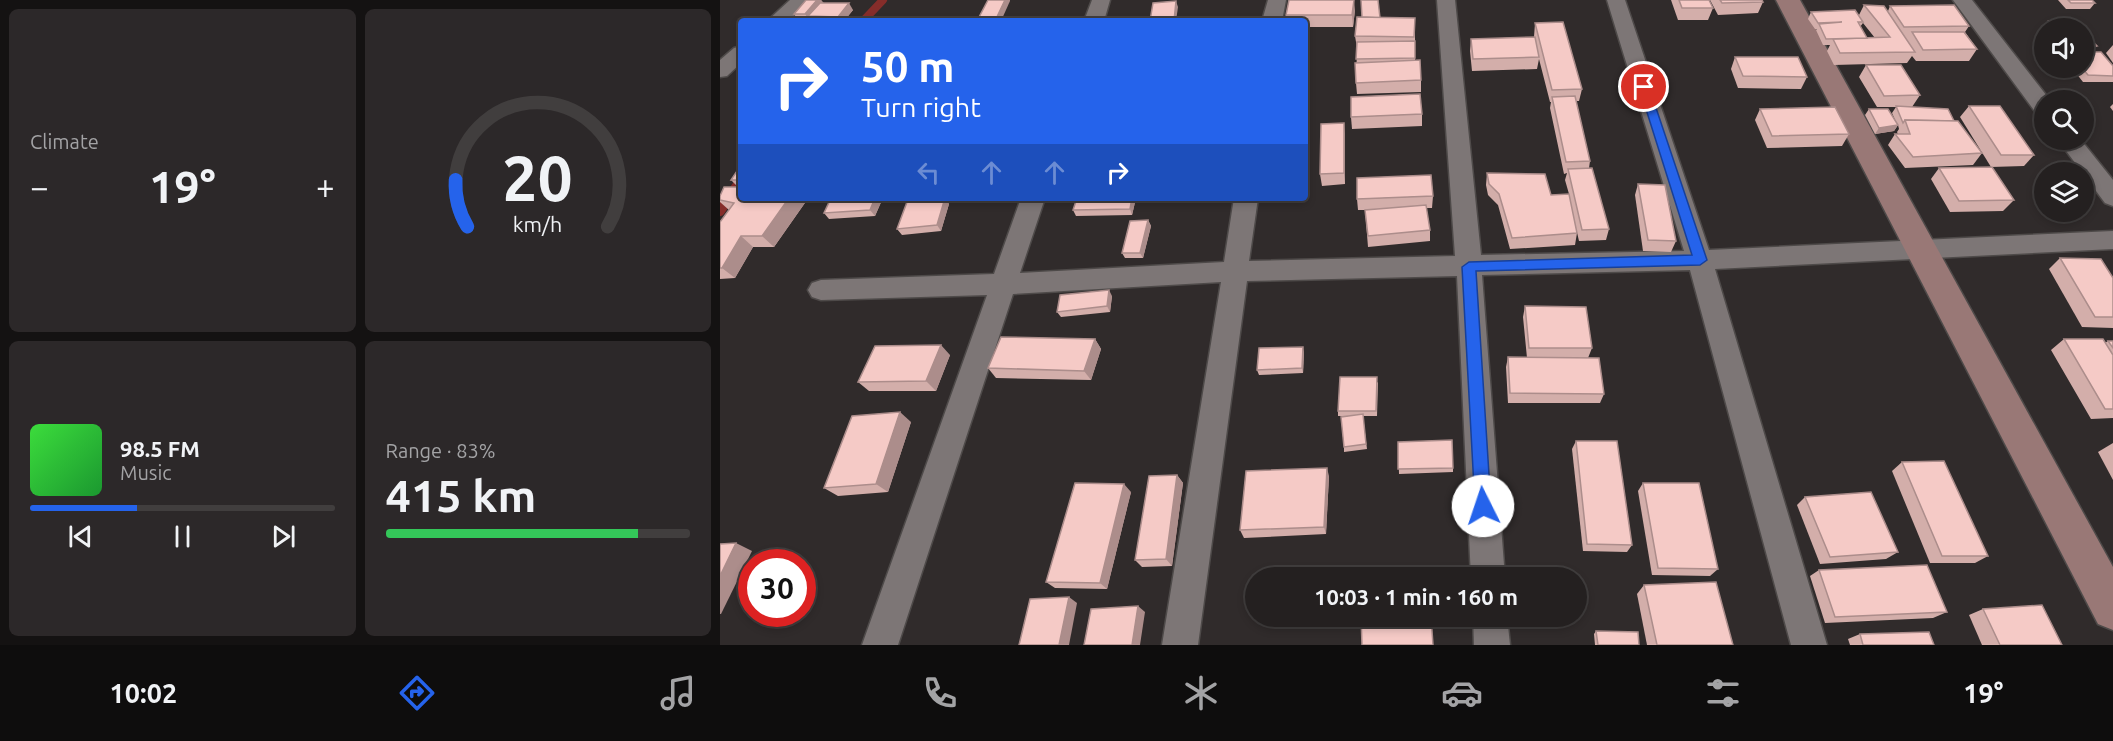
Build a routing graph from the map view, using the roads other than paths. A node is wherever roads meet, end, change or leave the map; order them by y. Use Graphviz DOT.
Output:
graph roads {
  1 [pos="801,0"];
  2 [pos="1101,0"];
  3 [pos="1277,0"];
  4 [pos="1446,0"];
  5 [pos="1616,0"];
  6 [pos="1788,0"];
  7 [pos="1962,0"];
  8 [pos="780,18"];
  9 [pos="1095,18"];
  10 [pos="1273,18"];
  11 [pos="738,55"];
  12 [pos="720,71"];
  13 [pos="2034,95"];
  14 [pos="2077,150"];
  15 [pos="2113,197"];
  16 [pos="1032,201"];
  17 [pos="1246,201"];
  18 [pos="2113,240"];
  19 [pos="1920,251"];
  20 [pos="1700,260"];
  21 [pos="1469,267"];
  22 [pos="1235,271"];
  23 [pos="1003,284"];
  24 [pos="821,290"];
  25 [pos="1487,567"];
  26 [pos="2113,609"];
  27 [pos="1491,627"];
  28 [pos="880,645"];
  29 [pos="1180,645"];
  30 [pos="1492,645"];
  31 [pos="1809,645"];
  1 -- 8 [label="street"];
  2 -- 9 [label="street"];
  3 -- 10 [label="street"];
  4 -- 21 [label="street"];
  5 -- 20 [label="street"];
  6 -- 19 [label="street"];
  7 -- 13 [label="street"];
  11 -- 12 [label="street"];
  14 -- 15 [label="street"];
  16 -- 23 [label="street"];
  17 -- 22 [label="street"];
  18 -- 19 [label="street"];
  19 -- 20 [label="street"];
  19 -- 26 [label="street"];
  20 -- 21 [label="street"];
  20 -- 31 [label="street"];
  21 -- 22 [label="street"];
  21 -- 25 [label="street"];
  22 -- 23 [label="street"];
  22 -- 29 [label="street"];
  23 -- 24 [label="street"];
  23 -- 28 [label="street"];
  27 -- 30 [label="street"];
}
